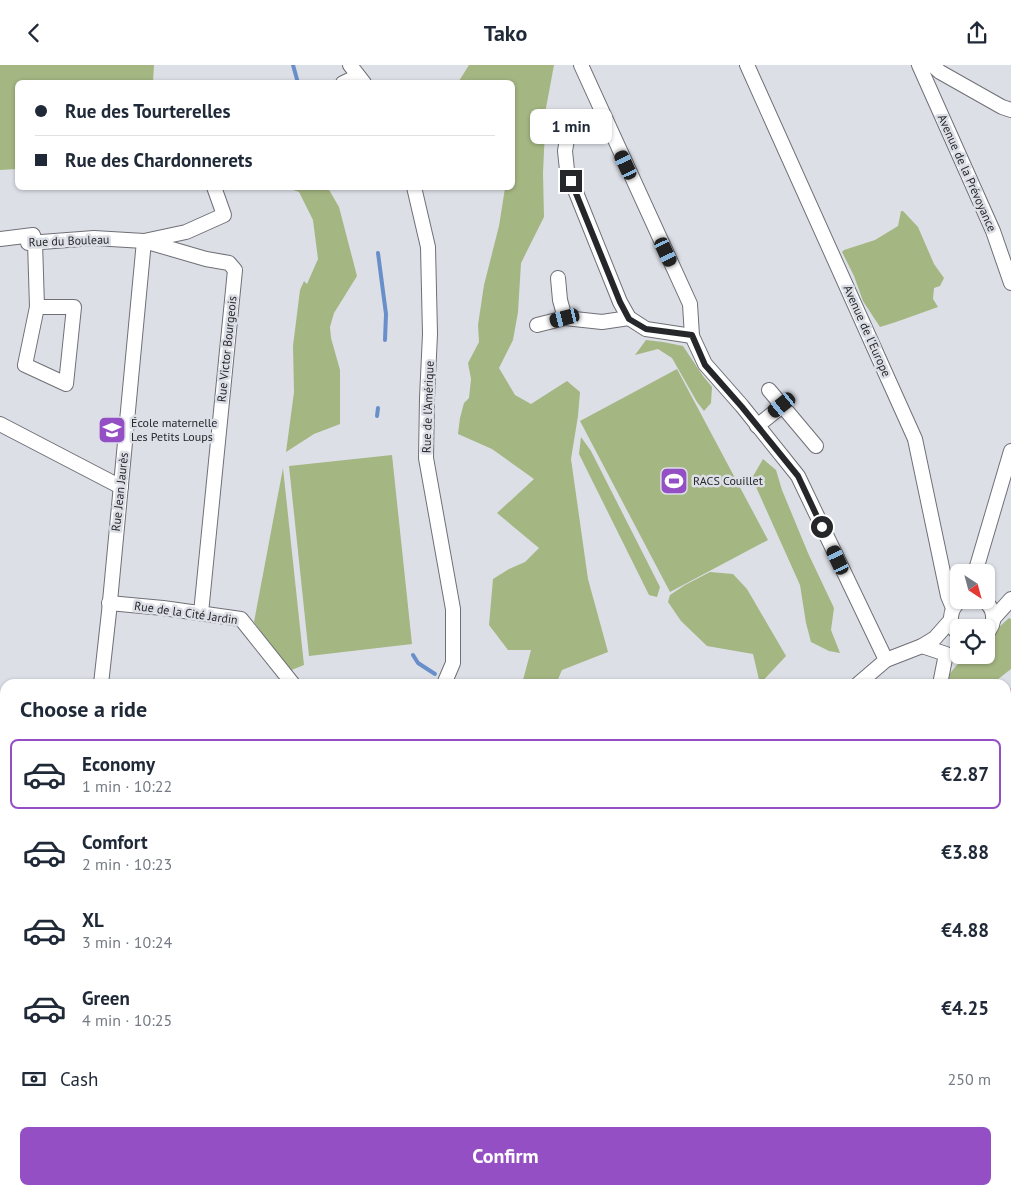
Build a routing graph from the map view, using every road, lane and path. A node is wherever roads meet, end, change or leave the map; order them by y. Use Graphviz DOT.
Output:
graph roads {
  1 [pos="581,65"];
  2 [pos="747,65"];
  3 [pos="919,65"];
  4 [pos="932,65"];
  5 [pos="1011,110"];
  6 [pos="567,139"];
  7 [pos="215,190"];
  8 [pos="415,190"];
  9 [pos="0,239"];
  10 [pos="144,241"];
  11 [pos="35,242"];
  12 [pos="0,245"];
  13 [pos="558,279"];
  14 [pos="1011,283"];
  15 [pos="37,307"];
  16 [pos="565,318"];
  17 [pos="629,319"];
  18 [pos="537,325"];
  19 [pos="692,335"];
  20 [pos="769,390"];
  21 [pos="782,405"];
  22 [pos="0,425"];
  23 [pos="757,426"];
  24 [pos="816,446"];
  25 [pos="1011,451"];
  26 [pos="121,487"];
  27 [pos="978,564"];
  28 [pos="1011,599"];
  29 [pos="109,603"];
  30 [pos="991,609"];
  31 [pos="955,610"];
  32 [pos="201,613"];
  33 [pos="994,619"];
  34 [pos="922,646"];
  35 [pos="886,660"];
  36 [pos="102,679"];
  37 [pos="289,679"];
  38 [pos="446,679"];
  39 [pos="864,679"];
  40 [pos="941,679"];
  1 -- 19 [label="street"];
  2 -- 31 [label="street, Avenue de l'Europe"];
  3 -- 14 [label="street, Avenue de la Prévoyance"];
  4 -- 5 [label="street"];
  6 -- 17 [label="street"];
  7 -- 10 [label="street, Rue du Bouleau"];
  8 -- 38 [label="street, Rue de l'Amérique"];
  9 -- 11 [label="street"];
  10 -- 11 [label="street, Rue du Bouleau"];
  10 -- 26 [label="street, Rue Jean Jaurès"];
  10 -- 32 [label="street, Rue Victor Bourgeois"];
  11 -- 12 [label="street, Rue du Bouleau"];
  11 -- 15 [label="street"];
  13 -- 16 [label="street"];
  15 -- 15 [label="street"];
  16 -- 17 [label="street"];
  16 -- 18 [label="street"];
  17 -- 19 [label="street"];
  19 -- 23 [label="street"];
  20 -- 21 [label="street"];
  21 -- 23 [label="street"];
  21 -- 24 [label="street"];
  22 -- 26 [label="street"];
  23 -- 35 [label="street"];
  25 -- 27 [label="street"];
  26 -- 29 [label="street, Rue Jean Jaurès"];
  28 -- 33 [label="street"];
  29 -- 32 [label="street, Rue de la Cité Jardin"];
  29 -- 36 [label="street, Rue Jean Jaurès"];
  30 -- 33 [label="street"];
  31 -- 34 [label="street"];
  32 -- 37 [label="street, Rue de la Cité Jardin"];
  34 -- 35 [label="street"];
  34 -- 40 [label="street"];
  35 -- 39 [label="street"];
}
